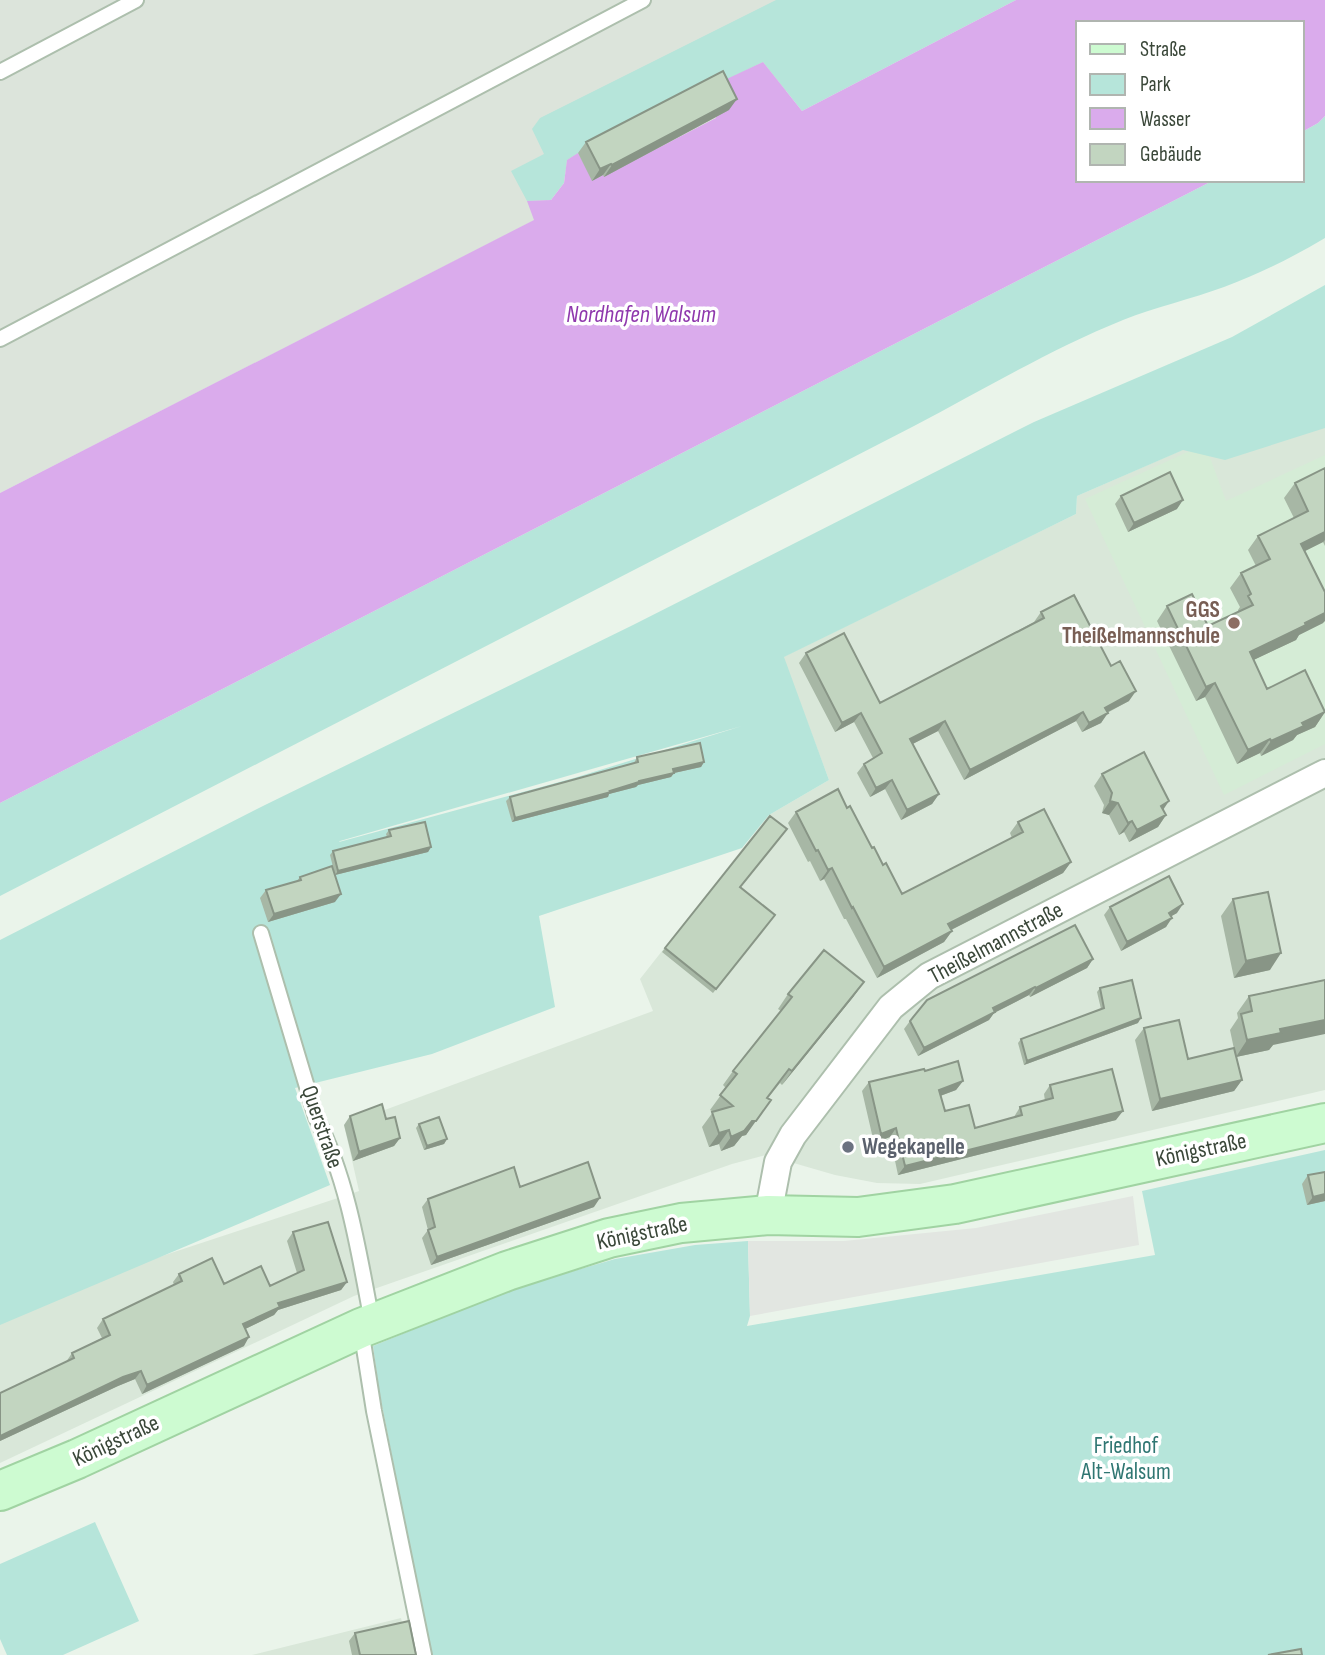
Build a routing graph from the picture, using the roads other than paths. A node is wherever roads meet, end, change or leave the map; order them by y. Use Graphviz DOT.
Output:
graph roads {
  1 [pos="136,0"];
  2 [pos="643,0"];
  3 [pos="0,72"];
  4 [pos="0,339"];
  5 [pos="1325,773"];
  6 [pos="261,933"];
  7 [pos="1325,1123"];
  8 [pos="768,1216"];
  9 [pos="367,1325"];
  10 [pos="0,1492"];
  11 [pos="424,1655"];
  1 -- 3 [label="lane"];
  2 -- 4 [label="lane"];
  5 -- 8 [label="street, Theißelmannstraße"];
  6 -- 9 [label="lane, Querstraße"];
  7 -- 8 [label="street, Königstraße"];
  8 -- 9 [label="street, Königstraße"];
  9 -- 10 [label="street, Königstraße"];
  9 -- 11 [label="lane, Querstraße"];
}
